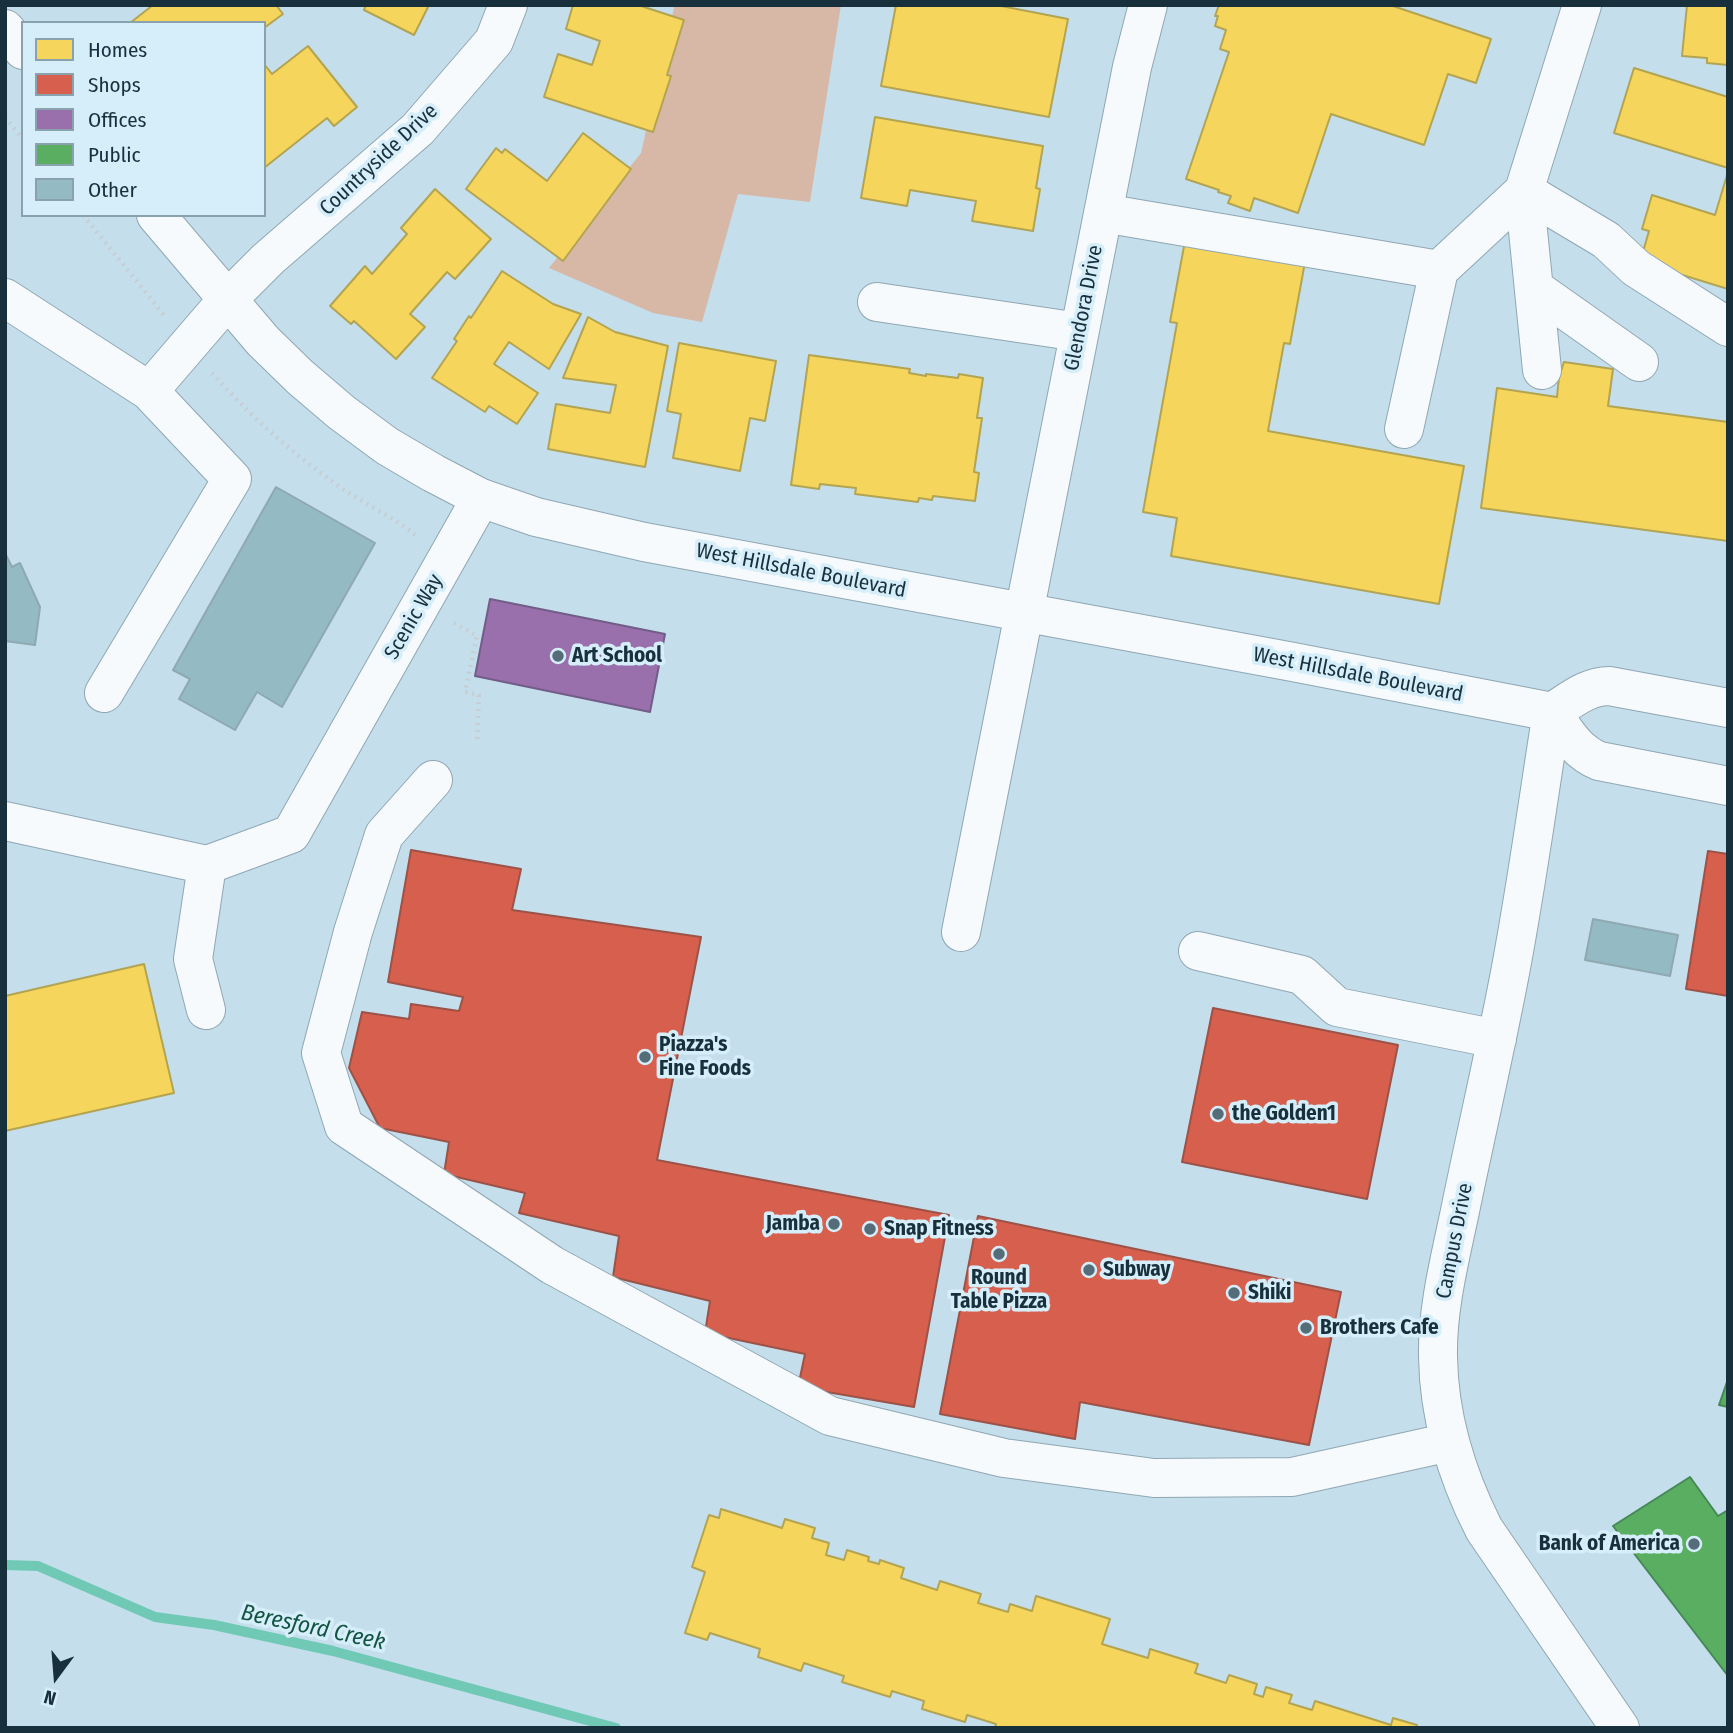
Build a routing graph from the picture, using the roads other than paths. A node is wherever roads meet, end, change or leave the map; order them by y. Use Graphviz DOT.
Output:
graph roads {
  1 [pos="508,5"];
  2 [pos="1148,5"];
  3 [pos="1582,5"];
  4 [pos="5,29"];
  5 [pos="21,48"];
  6 [pos="1524,191"];
  7 [pos="1103,213"];
  8 [pos="158,217"];
  9 [pos="1439,270"];
  10 [pos="1534,288"];
  11 [pos="5,298"];
  12 [pos="228,299"];
  13 [pos="877,302"];
  14 [pos="1728,327"];
  15 [pos="1079,332"];
  16 [pos="1639,362"];
  17 [pos="1542,370"];
  18 [pos="149,391"];
  19 [pos="1404,429"];
  20 [pos="481,498"];
  21 [pos="1024,612"];
  22 [pos="104,693"];
  23 [pos="1728,708"];
  24 [pos="1552,712"];
  25 [pos="433,780"];
  26 [pos="1728,786"];
  27 [pos="5,821"];
  28 [pos="207,865"];
  29 [pos="961,932"];
  30 [pos="1198,951"];
  31 [pos="206,1010"];
  32 [pos="1497,1039"];
  33 [pos="1450,1442"];
  34 [pos="1620,1728"];
  1 -- 12 [label="street, Countryside Drive"];
  2 -- 7 [label="street, Glendora Drive"];
  3 -- 6 [label="street"];
  4 -- 5 [label="street"];
  6 -- 9 [label="street"];
  6 -- 10 [label="street"];
  6 -- 14 [label="street"];
  7 -- 9 [label="street"];
  7 -- 15 [label="street, Glendora Drive"];
  8 -- 12 [label="street, West Hillsdale Boulevard"];
  9 -- 19 [label="street"];
  10 -- 16 [label="street"];
  10 -- 17 [label="street"];
  11 -- 18 [label="street"];
  12 -- 18 [label="street, Countryside Drive"];
  12 -- 20 [label="street, West Hillsdale Boulevard"];
  13 -- 15 [label="street"];
  15 -- 21 [label="street, Glendora Drive"];
  18 -- 22 [label="street"];
  20 -- 21 [label="street, West Hillsdale Boulevard"];
  20 -- 28 [label="street, Scenic Way"];
  21 -- 24 [label="street, West Hillsdale Boulevard"];
  21 -- 29 [label="street, Glendora Drive"];
  23 -- 24 [label="street"];
  24 -- 26 [label="street"];
  24 -- 32 [label="street, Campus Drive"];
  25 -- 33 [label="street"];
  27 -- 28 [label="street"];
  28 -- 31 [label="street"];
  30 -- 32 [label="street"];
  32 -- 33 [label="street, Campus Drive"];
  33 -- 34 [label="street, Campus Drive"];
}
